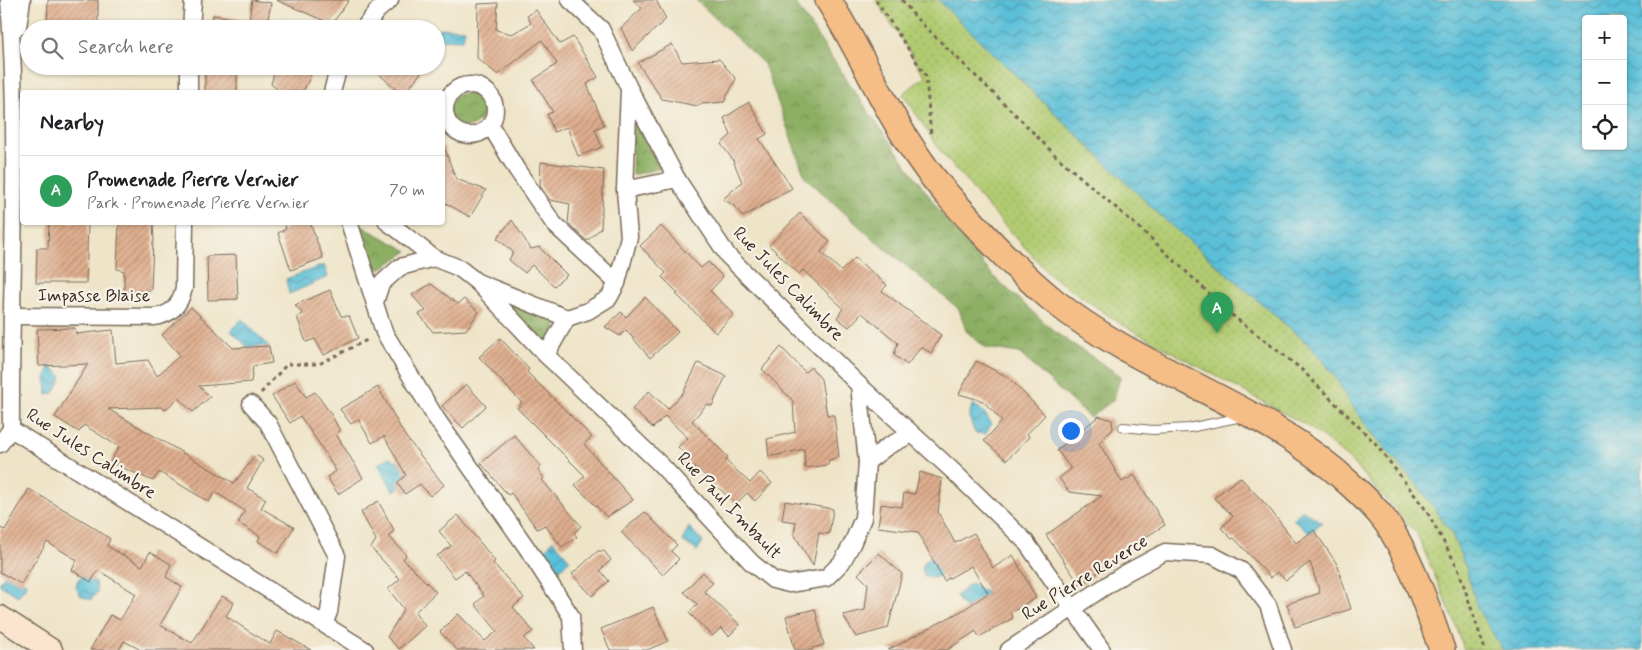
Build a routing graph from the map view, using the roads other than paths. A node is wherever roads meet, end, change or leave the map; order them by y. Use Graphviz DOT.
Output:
graph roads {
  1 [pos="9,0"];
  2 [pos="22,0"];
  3 [pos="193,0"];
  4 [pos="390,0"];
  5 [pos="570,0"];
  6 [pos="828,0"];
  7 [pos="192,20"];
  8 [pos="370,20"];
  9 [pos="13,51"];
  10 [pos="190,75"];
  11 [pos="336,75"];
  12 [pos="628,88"];
  13 [pos="189,90"];
  14 [pos="332,90"];
  15 [pos="7,98"];
  16 [pos="490,125"];
  17 [pos="677,179"];
  18 [pos="625,190"];
  19 [pos="185,225"];
  20 [pos="350,225"];
  21 [pos="391,225"];
  22 [pos="434,258"];
  23 [pos="477,282"];
  24 [pos="617,283"];
  25 [pos="376,302"];
  26 [pos="12,316"];
  27 [pos="567,318"];
  28 [pos="5,334"];
  29 [pos="546,356"];
  30 [pos="860,385"];
  31 [pos="251,404"];
  32 [pos="1253,415"];
  33 [pos="1123,427"];
  34 [pos="11,429"];
  35 [pos="912,434"];
  36 [pos="0,444"];
  37 [pos="868,462"];
  38 [pos="1072,607"];
  39 [pos="0,617"];
  40 [pos="324,624"];
  41 [pos="51,650"];
  42 [pos="365,650"];
  43 [pos="573,650"];
  44 [pos="1009,650"];
  45 [pos="1102,650"];
  46 [pos="1283,650"];
  47 [pos="1442,650"];
  1 -- 9 [label="street, Rue Jules Calimbre"];
  2 -- 9 [label="street, Rue Jules Calimbre"];
  3 -- 7 [label="street"];
  4 -- 8 [label="street"];
  5 -- 12 [label="street, Rue Jules Calimbre"];
  6 -- 32 [label="main road"];
  9 -- 15 [label="street, Rue Jules Calimbre"];
  10 -- 13 [label="street"];
  11 -- 14 [label="street"];
  12 -- 17 [label="street, Rue Jules Calimbre"];
  12 -- 18 [label="street"];
  15 -- 26 [label="street, Rue Jules Calimbre"];
  16 -- 24 [label="street"];
  17 -- 18 [label="street"];
  17 -- 30 [label="street, Rue Jules Calimbre"];
  18 -- 24 [label="street"];
  19 -- 26 [label="street, Impasse Blaise"];
  20 -- 25 [label="street"];
  21 -- 22 [label="street, Rue Paul Imbault"];
  22 -- 23 [label="street, Rue Paul Imbault"];
  22 -- 25 [label="street"];
  23 -- 27 [label="street, Rue Paul Imbault"];
  23 -- 29 [label="street, Rue Paul Imbault"];
  24 -- 27 [label="street"];
  25 -- 43 [label="street"];
  26 -- 28 [label="street, Rue Jules Calimbre"];
  27 -- 29 [label="street"];
  28 -- 34 [label="street, Rue Jules Calimbre"];
  29 -- 37 [label="street, Rue Paul Imbault"];
  30 -- 35 [label="street, Rue Jules Calimbre"];
  30 -- 37 [label="street, Rue Paul Imbault"];
  31 -- 40 [label="street"];
  32 -- 33 [label="lane"];
  32 -- 47 [label="main road"];
  34 -- 36 [label="street"];
  34 -- 40 [label="street, Rue Jules Calimbre"];
  35 -- 37 [label="street"];
  35 -- 38 [label="street, Rue Jules Calimbre"];
  38 -- 44 [label="street, Rue Pierre Reverce"];
  38 -- 45 [label="street, Rue Jules Calimbre"];
  38 -- 46 [label="street, Rue Pierre Reverce"];
  39 -- 41 [label="street"];
  40 -- 42 [label="street, Rue Jules Calimbre"];
}
